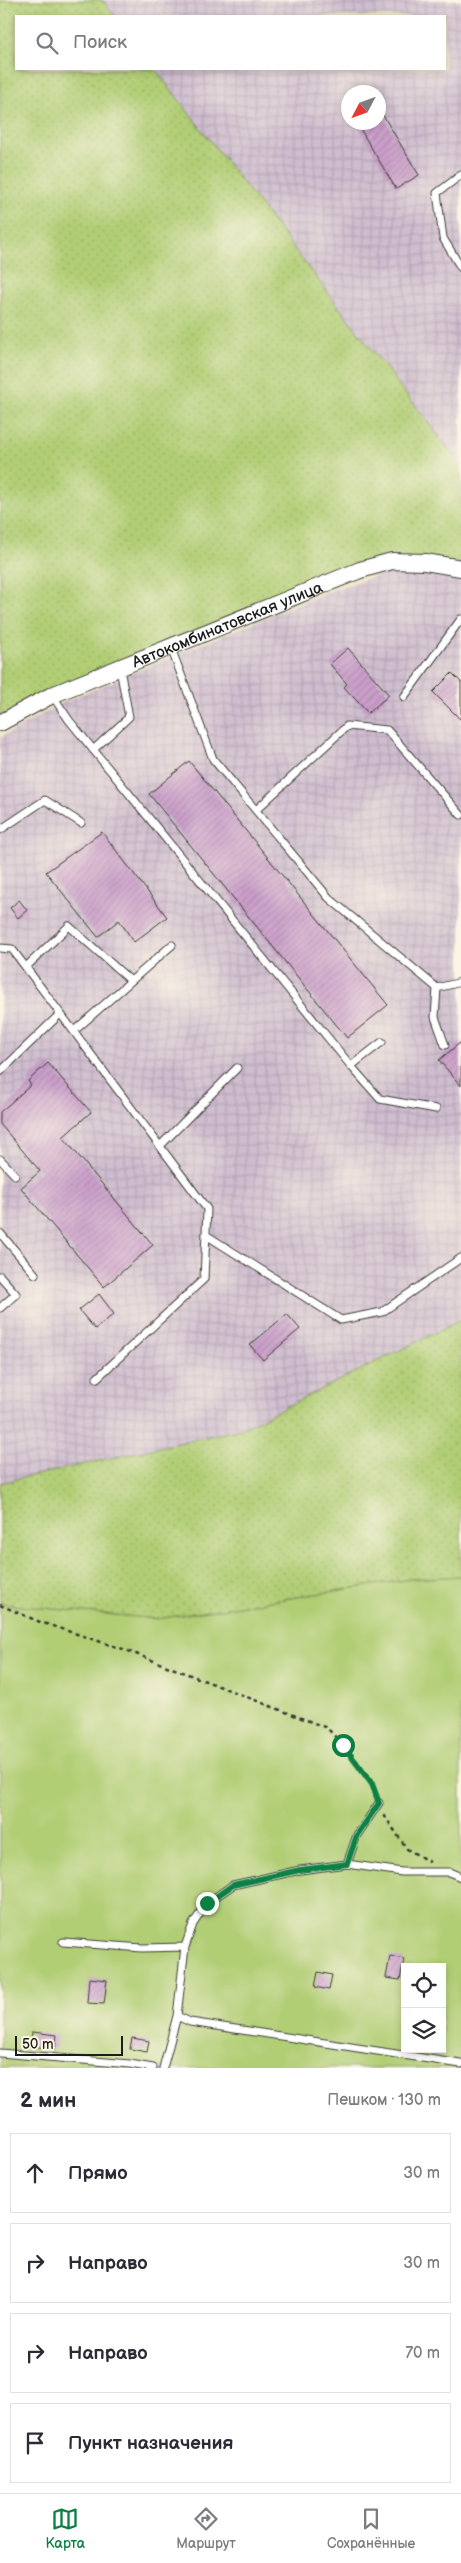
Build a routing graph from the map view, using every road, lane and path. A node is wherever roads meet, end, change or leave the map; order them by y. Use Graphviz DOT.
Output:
graph roads {
  1 [pos="461,174"];
  2 [pos="461,268"];
  3 [pos="461,568"];
  4 [pos="461,619"];
  5 [pos="171,648"];
  6 [pos="120,668"];
  7 [pos="52,695"];
  8 [pos="404,697"];
  9 [pos="0,723"];
  10 [pos="94,750"];
  11 [pos="256,810"];
  12 [pos="461,815"];
  13 [pos="81,823"];
  14 [pos="0,830"];
  15 [pos="172,945"];
  16 [pos="0,948"];
  17 [pos="26,967"];
  18 [pos="131,981"];
  19 [pos="461,982"];
  20 [pos="437,988"];
  21 [pos="60,1014"];
  22 [pos="74,1031"];
  23 [pos="382,1042"];
  24 [pos="445,1045"];
  25 [pos="351,1066"];
  26 [pos="237,1068"];
  27 [pos="0,1072"];
  28 [pos="436,1109"];
  29 [pos="160,1146"];
  30 [pos="0,1159"];
  31 [pos="15,1175"];
  32 [pos="0,1233"];
  33 [pos="206,1236"];
  34 [pos="461,1258"];
  35 [pos="35,1274"];
  36 [pos="0,1276"];
  37 [pos="0,1308"];
  38 [pos="98,1378"];
  39 [pos="0,1605"];
  40 [pos="379,1803"];
  41 [pos="347,1864"];
  42 [pos="449,1872"];
  43 [pos="461,1877"];
  44 [pos="63,1942"];
  45 [pos="185,1947"];
  46 [pos="178,2016"];
  47 [pos="0,2054"];
  48 [pos="461,2064"];
  49 [pos="153,2068"];
  50 [pos="163,2068"];
  1 -- 2 [label="lane"];
  3 -- 5 [label="street, Автокомбинатовская улица"];
  4 -- 8 [label="lane"];
  5 -- 6 [label="street, Автокомбинатовская улица"];
  5 -- 11 [label="lane"];
  6 -- 7 [label="street, Автокомбинатовская улица"];
  6 -- 10 [label="lane"];
  7 -- 9 [label="street, Автокомбинатовская улица"];
  7 -- 10 [label="lane"];
  10 -- 25 [label="lane"];
  11 -- 12 [label="lane"];
  11 -- 20 [label="lane"];
  13 -- 14 [label="lane"];
  15 -- 18 [label="lane"];
  16 -- 17 [label="lane"];
  17 -- 18 [label="lane"];
  17 -- 21 [label="lane"];
  18 -- 22 [label="lane"];
  19 -- 20 [label="lane"];
  20 -- 24 [label="lane"];
  21 -- 22 [label="lane"];
  21 -- 27 [label="lane"];
  22 -- 29 [label="lane"];
  23 -- 25 [label="lane"];
  25 -- 28 [label="lane"];
  26 -- 29 [label="lane"];
  29 -- 33 [label="lane"];
  30 -- 31 [label="lane"];
  32 -- 35 [label="lane"];
  33 -- 34 [label="lane"];
  33 -- 38 [label="lane"];
  36 -- 37 [label="lane"];
  39 -- 40 [label="path"];
  40 -- 41 [label="lane"];
  40 -- 42 [label="path"];
  41 -- 42 [label="lane"];
  41 -- 45 [label="lane"];
  42 -- 43 [label="lane"];
  44 -- 45 [label="lane"];
  45 -- 46 [label="lane"];
  46 -- 48 [label="lane"];
  46 -- 50 [label="lane"];
  47 -- 49 [label="lane"];
}
